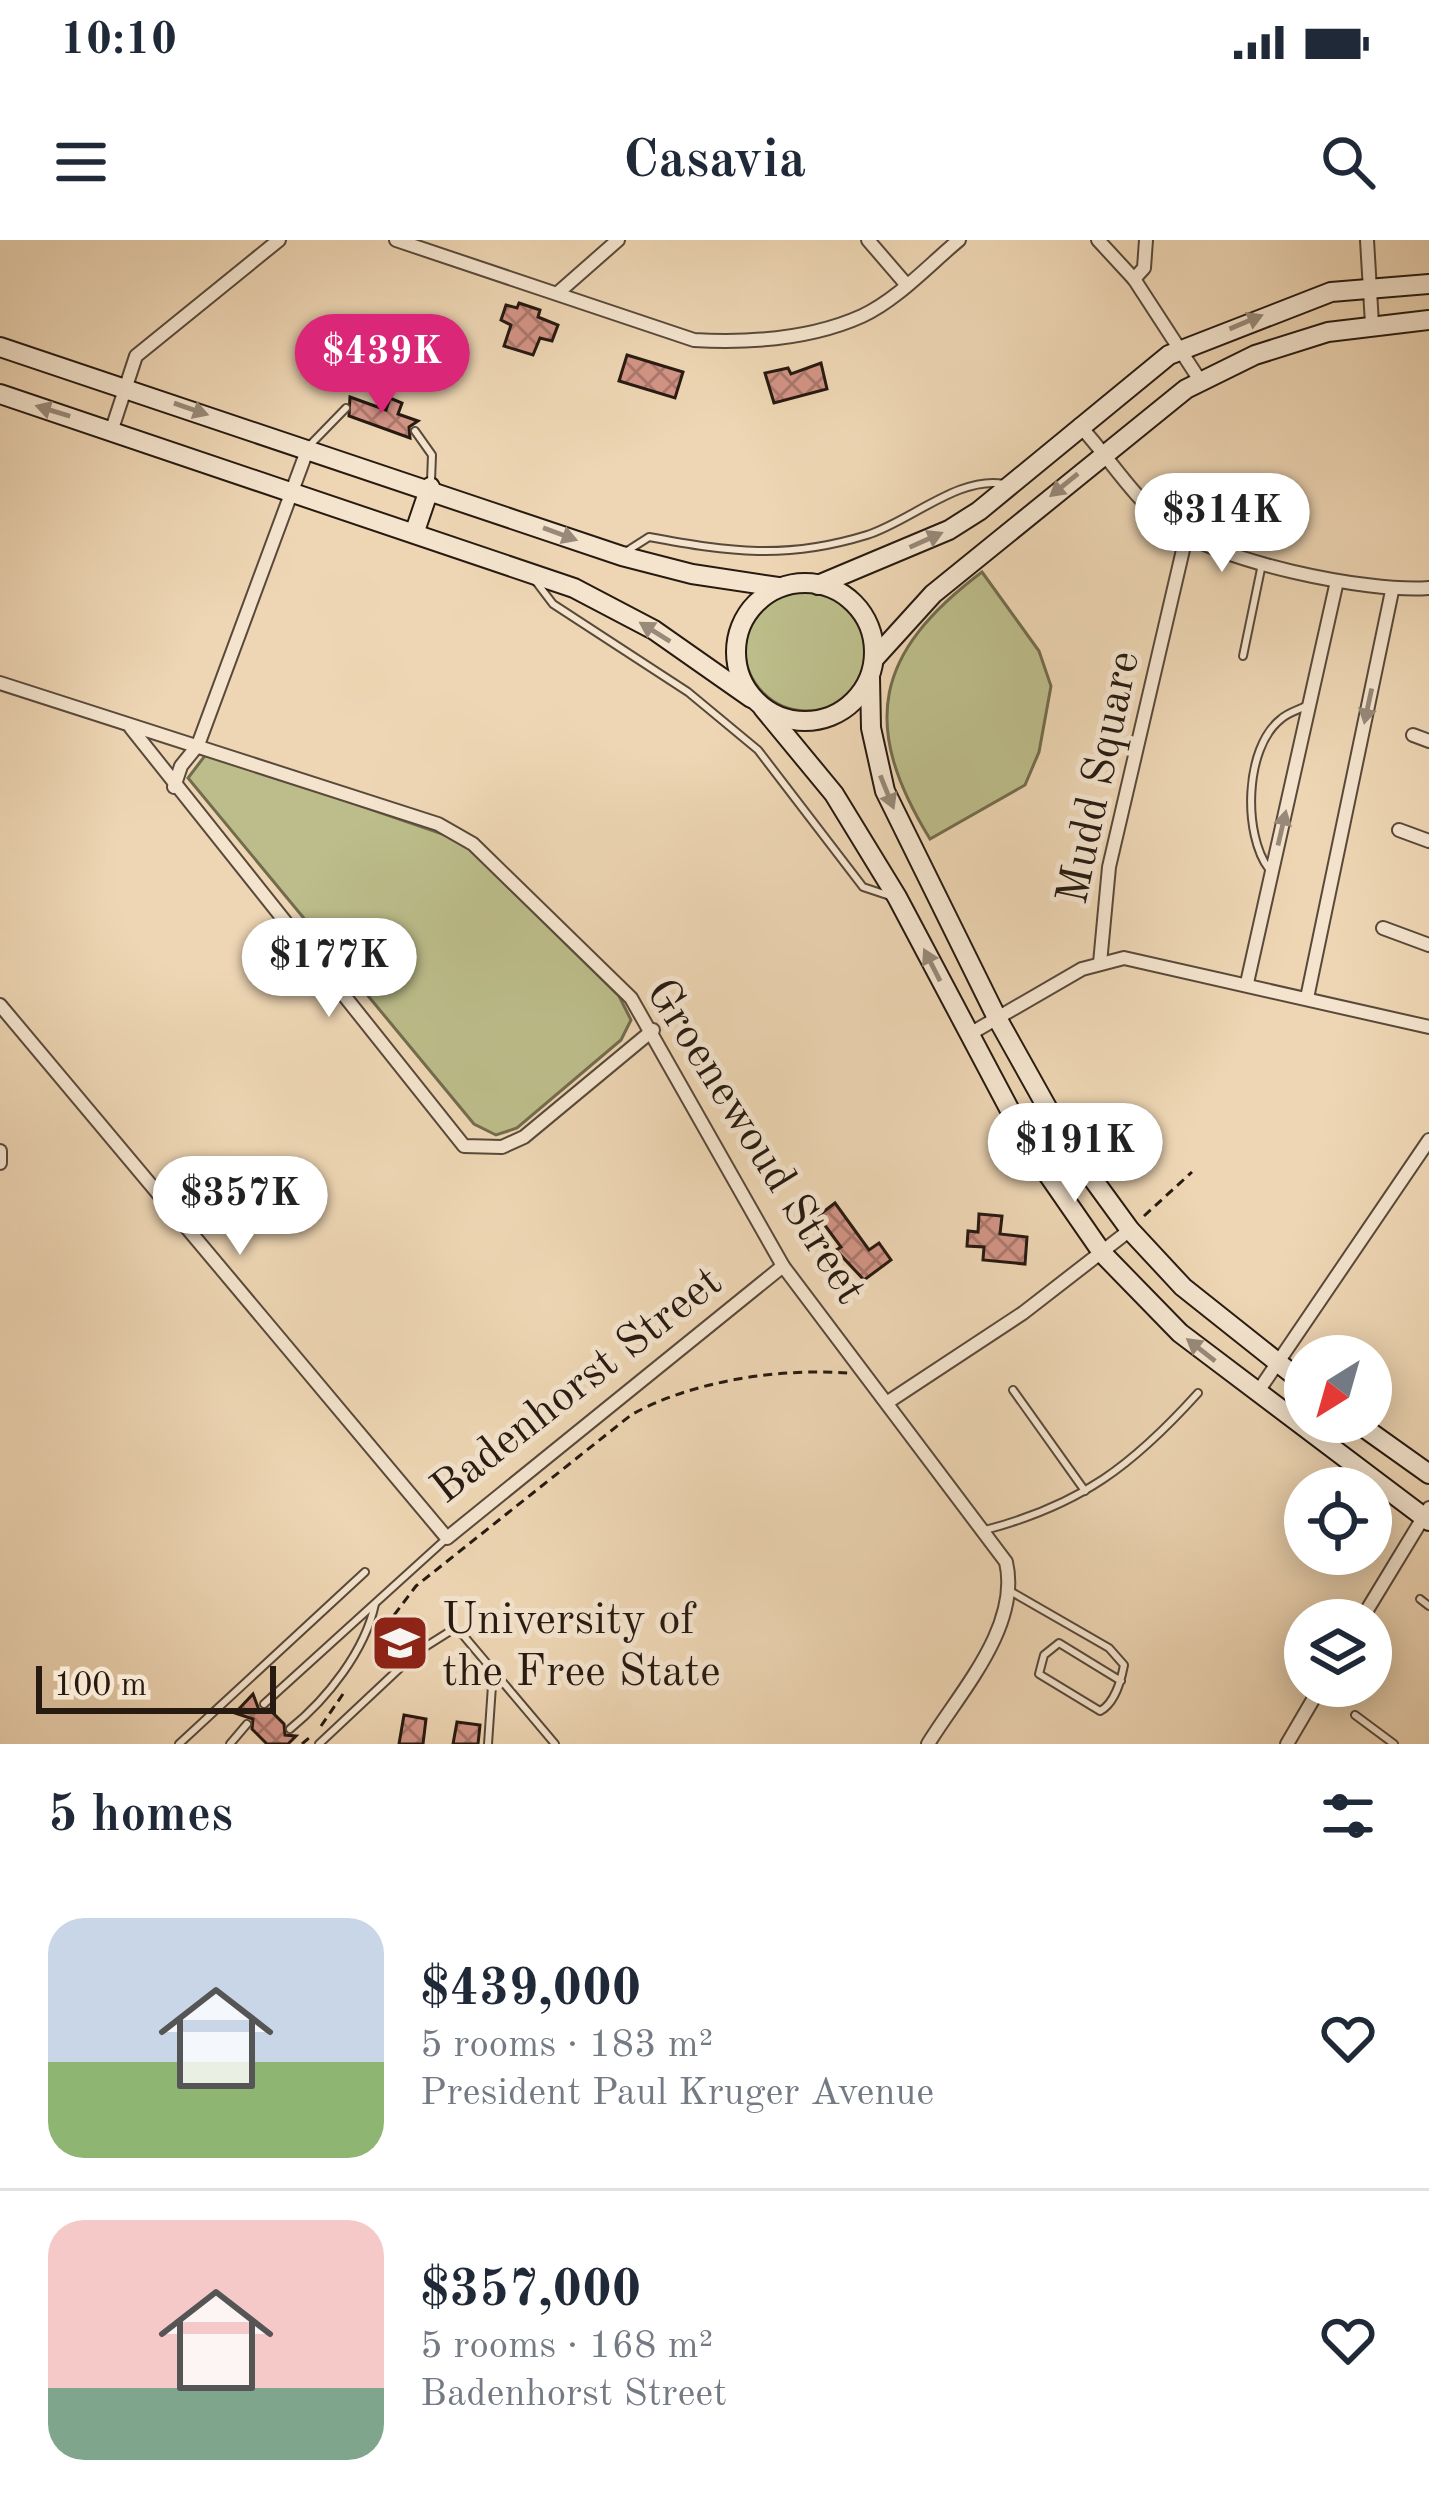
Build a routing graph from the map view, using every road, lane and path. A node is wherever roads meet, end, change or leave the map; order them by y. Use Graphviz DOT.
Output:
graph roads {
  1 [pos="279,240"];
  2 [pos="395,240"];
  3 [pos="618,240"];
  4 [pos="868,240"];
  5 [pos="959,240"];
  6 [pos="1098,240"];
  7 [pos="1146,240"];
  8 [pos="1367,240"];
  9 [pos="1133,279"];
  10 [pos="905,283"];
  11 [pos="1429,284"];
  12 [pos="1367,288"];
  13 [pos="560,291"];
  14 [pos="1429,320"];
  15 [pos="1372,324"];
  16 [pos="0,346"];
  17 [pos="1180,350"];
  18 [pos="1201,382"];
  19 [pos="124,386"];
  20 [pos="0,394"];
  21 [pos="346,408"];
  22 [pos="1079,425"];
  23 [pos="112,429"];
  24 [pos="415,430"];
  25 [pos="308,448"];
  26 [pos="1105,452"];
  27 [pos="1011,485"];
  28 [pos="430,487"];
  29 [pos="293,489"];
  30 [pos="415,531"];
  31 [pos="1186,537"];
  32 [pos="622,556"];
  33 [pos="1263,561"];
  34 [pos="528,570"];
  35 [pos="1337,581"];
  36 [pos="818,585"];
  37 [pos="778,587"];
  38 [pos="1429,588"];
  39 [pos="1392,591"];
  40 [pos="1243,656"];
  41 [pos="872,668"];
  42 [pos="0,682"];
  43 [pos="757,703"];
  44 [pos="1310,705"];
  45 [pos="130,727"];
  46 [pos="1413,735"];
  47 [pos="1429,741"];
  48 [pos="198,745"];
  49 [pos="174,787"];
  50 [pos="1399,830"];
  51 [pos="1429,841"];
  52 [pos="1272,872"];
  53 [pos="897,897"];
  54 [pos="1383,928"];
  55 [pos="1429,944"];
  56 [pos="1100,962"];
  57 [pos="1247,983"];
  58 [pos="1307,998"];
  59 [pos="0,1005"];
  60 [pos="642,1013"];
  61 [pos="997,1018"];
  62 [pos="1429,1027"];
  63 [pos="653,1030"];
  64 [pos="968,1035"];
  65 [pos="627,1050"];
  66 [pos="1429,1140"];
  67 [pos="0,1151"];
  68 [pos="0,1163"];
  69 [pos="1192,1172"];
  70 [pos="1130,1230"];
  71 [pos="1103,1254"];
  72 [pos="783,1266"];
  73 [pos="1277,1364"];
  74 [pos="1284,1369"];
  75 [pos="868,1375"];
  76 [pos="1013,1390"];
  77 [pos="1198,1393"];
  78 [pos="1257,1393"];
  79 [pos="888,1402"];
  80 [pos="1385,1443"];
  81 [pos="1429,1474"];
  82 [pos="1085,1491"];
  83 [pos="1427,1516"];
  84 [pos="985,1530"];
  85 [pos="448,1538"];
  86 [pos="364,1572"];
  87 [pos="1010,1591"];
  88 [pos="1374,1599"];
  89 [pos="376,1600"];
  90 [pos="1420,1600"];
  91 [pos="1429,1606"];
  92 [pos="373,1644"];
  93 [pos="493,1671"];
  94 [pos="1121,1681"];
  95 [pos="344,1692"];
  96 [pos="264,1704"];
  97 [pos="1309,1707"];
  98 [pos="1355,1715"];
  99 [pos="247,1724"];
  100 [pos="290,1729"];
  101 [pos="179,1744"];
  102 [pos="230,1744"];
  103 [pos="302,1744"];
  104 [pos="319,1744"];
  105 [pos="488,1744"];
  106 [pos="555,1744"];
  107 [pos="928,1744"];
  108 [pos="1287,1744"];
  109 [pos="1394,1744"];
  1 -- 19 [label="street"];
  2 -- 13 [label="street"];
  3 -- 13 [label="street"];
  4 -- 10 [label="street"];
  5 -- 10 [label="street"];
  6 -- 9 [label="street"];
  7 -- 9 [label="street"];
  8 -- 12 [label="street"];
  9 -- 17 [label="street"];
  10 -- 13 [label="street"];
  11 -- 12 [label="street"];
  12 -- 15 [label="street"];
  17 -- 12 [label="street, one-way"];
  14 -- 15 [label="street"];
  15 -- 18 [label="street"];
  16 -- 19 [label="street"];
  17 -- 18 [label="street"];
  17 -- 22 [label="street"];
  18 -- 26 [label="street"];
  19 -- 23 [label="street"];
  19 -- 25 [label="street, one-way"];
  23 -- 20 [label="street, one-way"];
  21 -- 25 [label="lane"];
  22 -- 26 [label="street"];
  22 -- 27 [label="street"];
  23 -- 29 [label="street"];
  24 -- 28 [label="lane"];
  25 -- 28 [label="street"];
  25 -- 29 [label="street"];
  26 -- 31 [label="street"];
  26 -- 41 [label="street, one-way"];
  27 -- 32 [label="lane"];
  36 -- 27 [label="street, one-way"];
  28 -- 30 [label="street"];
  28 -- 32 [label="street, one-way"];
  29 -- 30 [label="street"];
  29 -- 48 [label="street"];
  30 -- 34 [label="street"];
  31 -- 33 [label="street"];
  31 -- 56 [label="street, Mudd Square"];
  32 -- 37 [label="street"];
  33 -- 35 [label="street"];
  33 -- 40 [label="lane"];
  43 -- 34 [label="street, one-way"];
  34 -- 53 [label="lane"];
  35 -- 39 [label="street"];
  35 -- 44 [label="street"];
  36 -- 37 [label="street"];
  36 -- 41 [label="street"];
  37 -- 43 [label="street"];
  38 -- 39 [label="street"];
  39 -- 58 [label="street, one-way"];
  41 -- 43 [label="street"];
  41 -- 61 [label="street, one-way"];
  42 -- 45 [label="street, Groenewoud Street"];
  43 -- 53 [label="street"];
  52 -- 44 [label="street, one-way"];
  44 -- 52 [label="lane"];
  45 -- 48 [label="street, Groenewoud Street"];
  45 -- 49 [label="street"];
  46 -- 47 [label="street"];
  48 -- 49 [label="street"];
  48 -- 60 [label="street, Groenewoud Street"];
  49 -- 65 [label="street"];
  50 -- 51 [label="street"];
  52 -- 57 [label="street"];
  64 -- 53 [label="street, one-way"];
  54 -- 55 [label="street"];
  56 -- 57 [label="street"];
  56 -- 61 [label="street"];
  57 -- 58 [label="street"];
  58 -- 62 [label="street"];
  59 -- 85 [label="street, Badenhorst Street"];
  60 -- 63 [label="street, Groenewoud Street"];
  60 -- 65 [label="street"];
  61 -- 64 [label="street"];
  61 -- 70 [label="street"];
  63 -- 65 [label="street"];
  63 -- 72 [label="street, Groenewoud Street"];
  64 -- 71 [label="street"];
  66 -- 73 [label="street"];
  67 -- 68 [label="street"];
  69 -- 70 [label="path"];
  70 -- 71 [label="street"];
  70 -- 73 [label="street"];
  78 -- 71 [label="street, one-way"];
  71 -- 79 [label="street"];
  72 -- 75 [label="street, Groenewoud Street"];
  72 -- 85 [label="street, Badenhorst Street"];
  73 -- 74 [label="street"];
  73 -- 78 [label="street"];
  75 -- 79 [label="street, Groenewoud Street"];
  75 -- 92 [label="path"];
  76 -- 82 [label="lane"];
  77 -- 82 [label="lane"];
  78 -- 83 [label="street"];
  79 -- 84 [label="street, Groenewoud Street"];
  80 -- 81 [label="street"];
  82 -- 84 [label="lane"];
  83 -- 88 [label="street"];
  84 -- 87 [label="street, Groenewoud Street"];
  85 -- 89 [label="lane"];
  86 -- 101 [label="lane"];
  87 -- 94 [label="lane"];
  87 -- 107 [label="street"];
  89 -- 96 [label="lane"];
  89 -- 100 [label="lane"];
  90 -- 91 [label="lane"];
  93 -- 104 [label="lane"];
  93 -- 105 [label="lane"];
  93 -- 106 [label="lane"];
  94 -- 94 [label="lane"];
  95 -- 103 [label="path"];
  97 -- 108 [label="street"];
  98 -- 109 [label="lane"];
  99 -- 102 [label="lane"];
}
